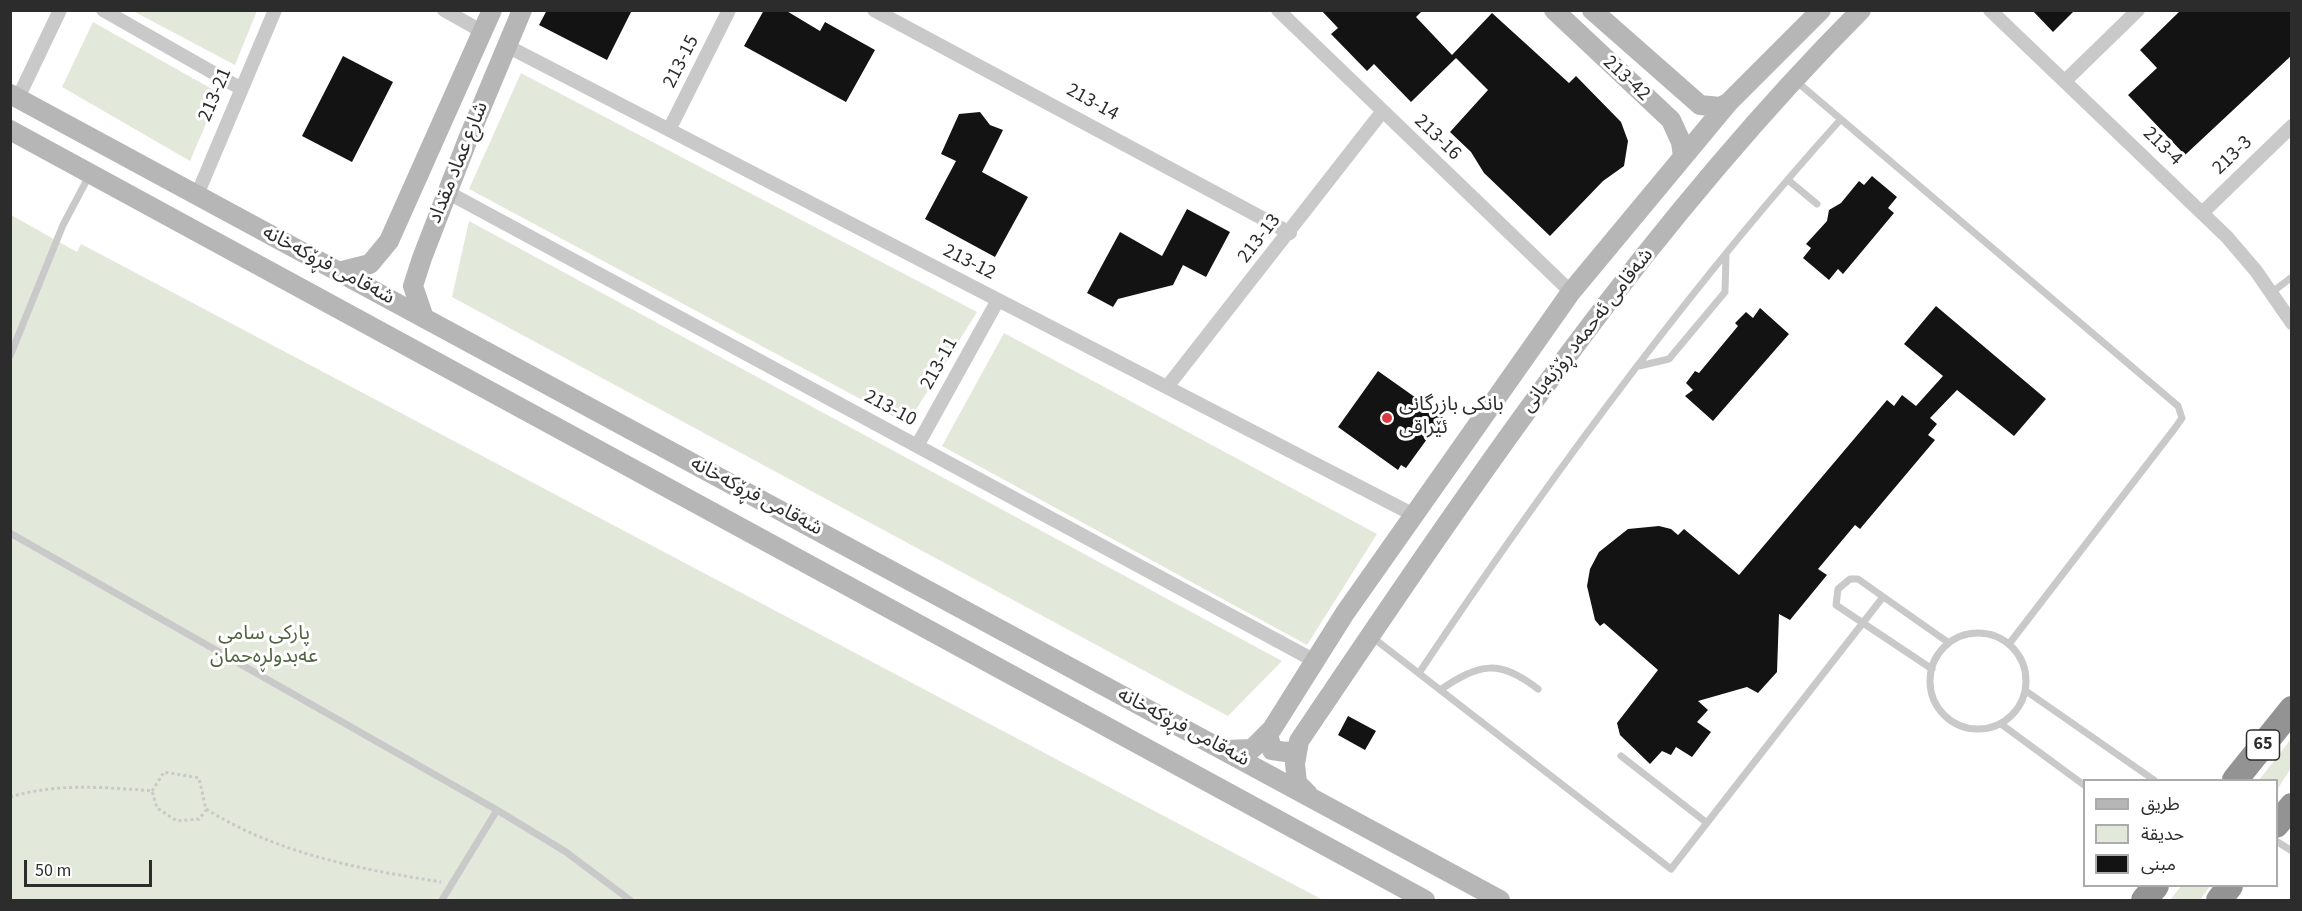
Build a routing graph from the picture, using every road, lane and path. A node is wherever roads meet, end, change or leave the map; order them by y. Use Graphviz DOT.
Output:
graph roads {
  1 [pos="60,10"];
  2 [pos="103,10"];
  3 [pos="275,10"];
  4 [pos="444,10"];
  5 [pos="492,10"];
  6 [pos="522,10"];
  7 [pos="729,10"];
  8 [pos="873,10"];
  9 [pos="1278,10"];
  10 [pos="1554,10"];
  11 [pos="1593,10"];
  12 [pos="1821,10"];
  13 [pos="1861,10"];
  14 [pos="1990,10"];
  15 [pos="2138,10"];
  16 [pos="483,32"];
  17 [pos="507,46"];
  18 [pos="1794,80"];
  19 [pos="2066,80"];
  20 [pos="240,88"];
  21 [pos="14,96"];
  22 [pos="1728,103"];
  23 [pos="1382,112"];
  24 [pos="1841,119"];
  25 [pos="2292,126"];
  26 [pos="10,130"];
  27 [pos="669,130"];
  28 [pos="1683,157"];
  29 [pos="90,173"];
  30 [pos="1788,180"];
  31 [pos="447,192"];
  32 [pos="197,195"];
  33 [pos="1817,204"];
  34 [pos="2202,213"];
  35 [pos="1290,233"];
  36 [pos="1726,255"];
  37 [pos="338,272"];
  38 [pos="2292,277"];
  39 [pos="1571,292"];
  40 [pos="2271,293"];
  41 [pos="998,300"];
  42 [pos="424,318"];
  43 [pos="2292,323"];
  44 [pos="10,356"];
  45 [pos="1639,366"];
  46 [pos="1167,387"];
  47 [pos="1500,393"];
  48 [pos="1526,411"];
  49 [pos="917,446"];
  50 [pos="1414,515"];
  51 [pos="10,533"];
  52 [pos="1883,597"];
  53 [pos="1863,622"];
  54 [pos="1370,636"];
  55 [pos="1949,642"];
  56 [pos="2009,644"];
  57 [pos="1315,661"];
  58 [pos="1932,669"];
  59 [pos="1419,673"];
  60 [pos="1539,689"];
  61 [pos="1440,690"];
  62 [pos="2026,691"];
  63 [pos="2292,709"];
  64 [pos="2001,724"];
  65 [pos="2281,729"];
  66 [pos="1268,734"];
  67 [pos="1225,750"];
  68 [pos="1296,750"];
  69 [pos="1621,756"];
  70 [pos="2153,779"];
  71 [pos="2236,779"];
  72 [pos="2083,784"];
  73 [pos="152,791"];
  74 [pos="10,797"];
  75 [pos="1312,798"];
  76 [pos="2292,806"];
  77 [pos="206,809"];
  78 [pos="497,810"];
  79 [pos="1707,823"];
  80 [pos="2278,824"];
  81 [pos="2278,842"];
  82 [pos="2292,851"];
  83 [pos="452,884"];
  84 [pos="2154,887"];
  85 [pos="442,900"];
  86 [pos="630,900"];
  87 [pos="1425,900"];
  88 [pos="1500,900"];
  89 [pos="2144,900"];
  1 -- 21 [label="street"];
  2 -- 20 [label="street"];
  3 -- 20 [label="street, 213-21"];
  4 -- 16 [label="street"];
  5 -- 16 [label="main road, شارع عماد مقداد"];
  6 -- 17 [label="main road, شارع عماد مقداد"];
  7 -- 27 [label="street, 213-15"];
  8 -- 35 [label="street, 213-14"];
  9 -- 23 [label="street, 213-16"];
  10 -- 28 [label="main road, 213-42"];
  11 -- 22 [label="main road, 213-42"];
  12 -- 22 [label="main road, شەقامی ئەحمەد ڕۆژبەیانی"];
  13 -- 18 [label="main road, شەقامی ئەحمەد ڕۆژبەیانی"];
  14 -- 19 [label="street, 213-4"];
  15 -- 19 [label="street"];
  16 -- 37 [label="main road, شارع عماد مقداد"];
  17 -- 27 [label="street, 213-12"];
  17 -- 31 [label="main road, شارع عماد مقداد"];
  18 -- 24 [label="lane"];
  18 -- 48 [label="main road, شەقامی ئەحمەد ڕۆژبەیانی"];
  19 -- 34 [label="street, 213-4"];
  20 -- 32 [label="street, 213-21"];
  21 -- 32 [label="main road, شەقامی فڕۆکەخانە"];
  22 -- 28 [label="main road, شەقامی ئەحمەد ڕۆژبەیانی"];
  23 -- 35 [label="street, 213-13"];
  23 -- 39 [label="street, 213-16"];
  24 -- 30 [label="lane"];
  24 -- 56 [label="lane"];
  25 -- 34 [label="street, 213-3"];
  26 -- 29 [label="main road, شەقامی فڕۆکەخانە"];
  27 -- 41 [label="street, 213-12"];
  28 -- 39 [label="main road, شەقامی ئەحمەد ڕۆژبەیانی"];
  29 -- 44 [label="lane"];
  29 -- 87 [label="main road, شەقامی فڕۆکەخانە"];
  30 -- 33 [label="lane"];
  30 -- 36 [label="lane"];
  31 -- 42 [label="main road, شارع عماد مقداد"];
  31 -- 49 [label="street, 213-10"];
  32 -- 37 [label="main road, شەقامی فڕۆکەخانە"];
  34 -- 40 [label="street, 213-4"];
  35 -- 46 [label="street, 213-13"];
  36 -- 45 [label="lane"];
  36 -- 45 [label="lane"];
  37 -- 42 [label="main road, شەقامی فڕۆکەخانە"];
  38 -- 40 [label="lane"];
  39 -- 47 [label="main road, شەقامی ئەحمەد ڕۆژبەیانی"];
  40 -- 43 [label="street, 213-4"];
  41 -- 46 [label="street, 213-12"];
  41 -- 49 [label="street, 213-11"];
  42 -- 67 [label="main road, شەقامی فڕۆکەخانە"];
  45 -- 59 [label="lane"];
  46 -- 50 [label="street, 213-12"];
  47 -- 48 [label="main road"];
  47 -- 50 [label="main road, شەقامی ئەحمەد ڕۆژبەیانی"];
  48 -- 54 [label="main road, شەقامی ئەحمەد ڕۆژبەیانی"];
  49 -- 57 [label="street, 213-10"];
  50 -- 57 [label="main road, شەقامی ئەحمەد ڕۆژبەیانی"];
  51 -- 78 [label="lane"];
  52 -- 53 [label="lane"];
  52 -- 53 [label="lane"];
  52 -- 55 [label="lane"];
  53 -- 58 [label="lane"];
  53 -- 79 [label="lane"];
  54 -- 59 [label="lane"];
  54 -- 68 [label="main road, شەقامی ئەحمەد ڕۆژبەیانی"];
  55 -- 56 [label="lane"];
  55 -- 58 [label="lane"];
  56 -- 62 [label="lane"];
  57 -- 66 [label="main road, شەقامی ئەحمەد ڕۆژبەیانی"];
  58 -- 64 [label="lane"];
  59 -- 61 [label="lane"];
  60 -- 61 [label="lane"];
  61 -- 79 [label="lane"];
  62 -- 64 [label="lane"];
  62 -- 70 [label="lane"];
  63 -- 65 [label="highway, 65"];
  64 -- 72 [label="lane"];
  65 -- 71 [label="highway, 65"];
  66 -- 67 [label="main road, شەقامی ئەحمەد ڕۆژبەیانی"];
  66 -- 68 [label="main road"];
  67 -- 75 [label="main road, شەقامی فڕۆکەخانە"];
  68 -- 75 [label="main road"];
  69 -- 79 [label="lane"];
  73 -- 74 [label="path"];
  73 -- 77 [label="path"];
  73 -- 77 [label="path"];
  75 -- 88 [label="main road, شەقامی فڕۆکەخانە"];
  76 -- 80 [label="highway"];
  77 -- 83 [label="path"];
  78 -- 83 [label="lane"];
  78 -- 86 [label="lane"];
  81 -- 82 [label="lane"];
  83 -- 85 [label="lane"];
  84 -- 89 [label="highway"];
}
